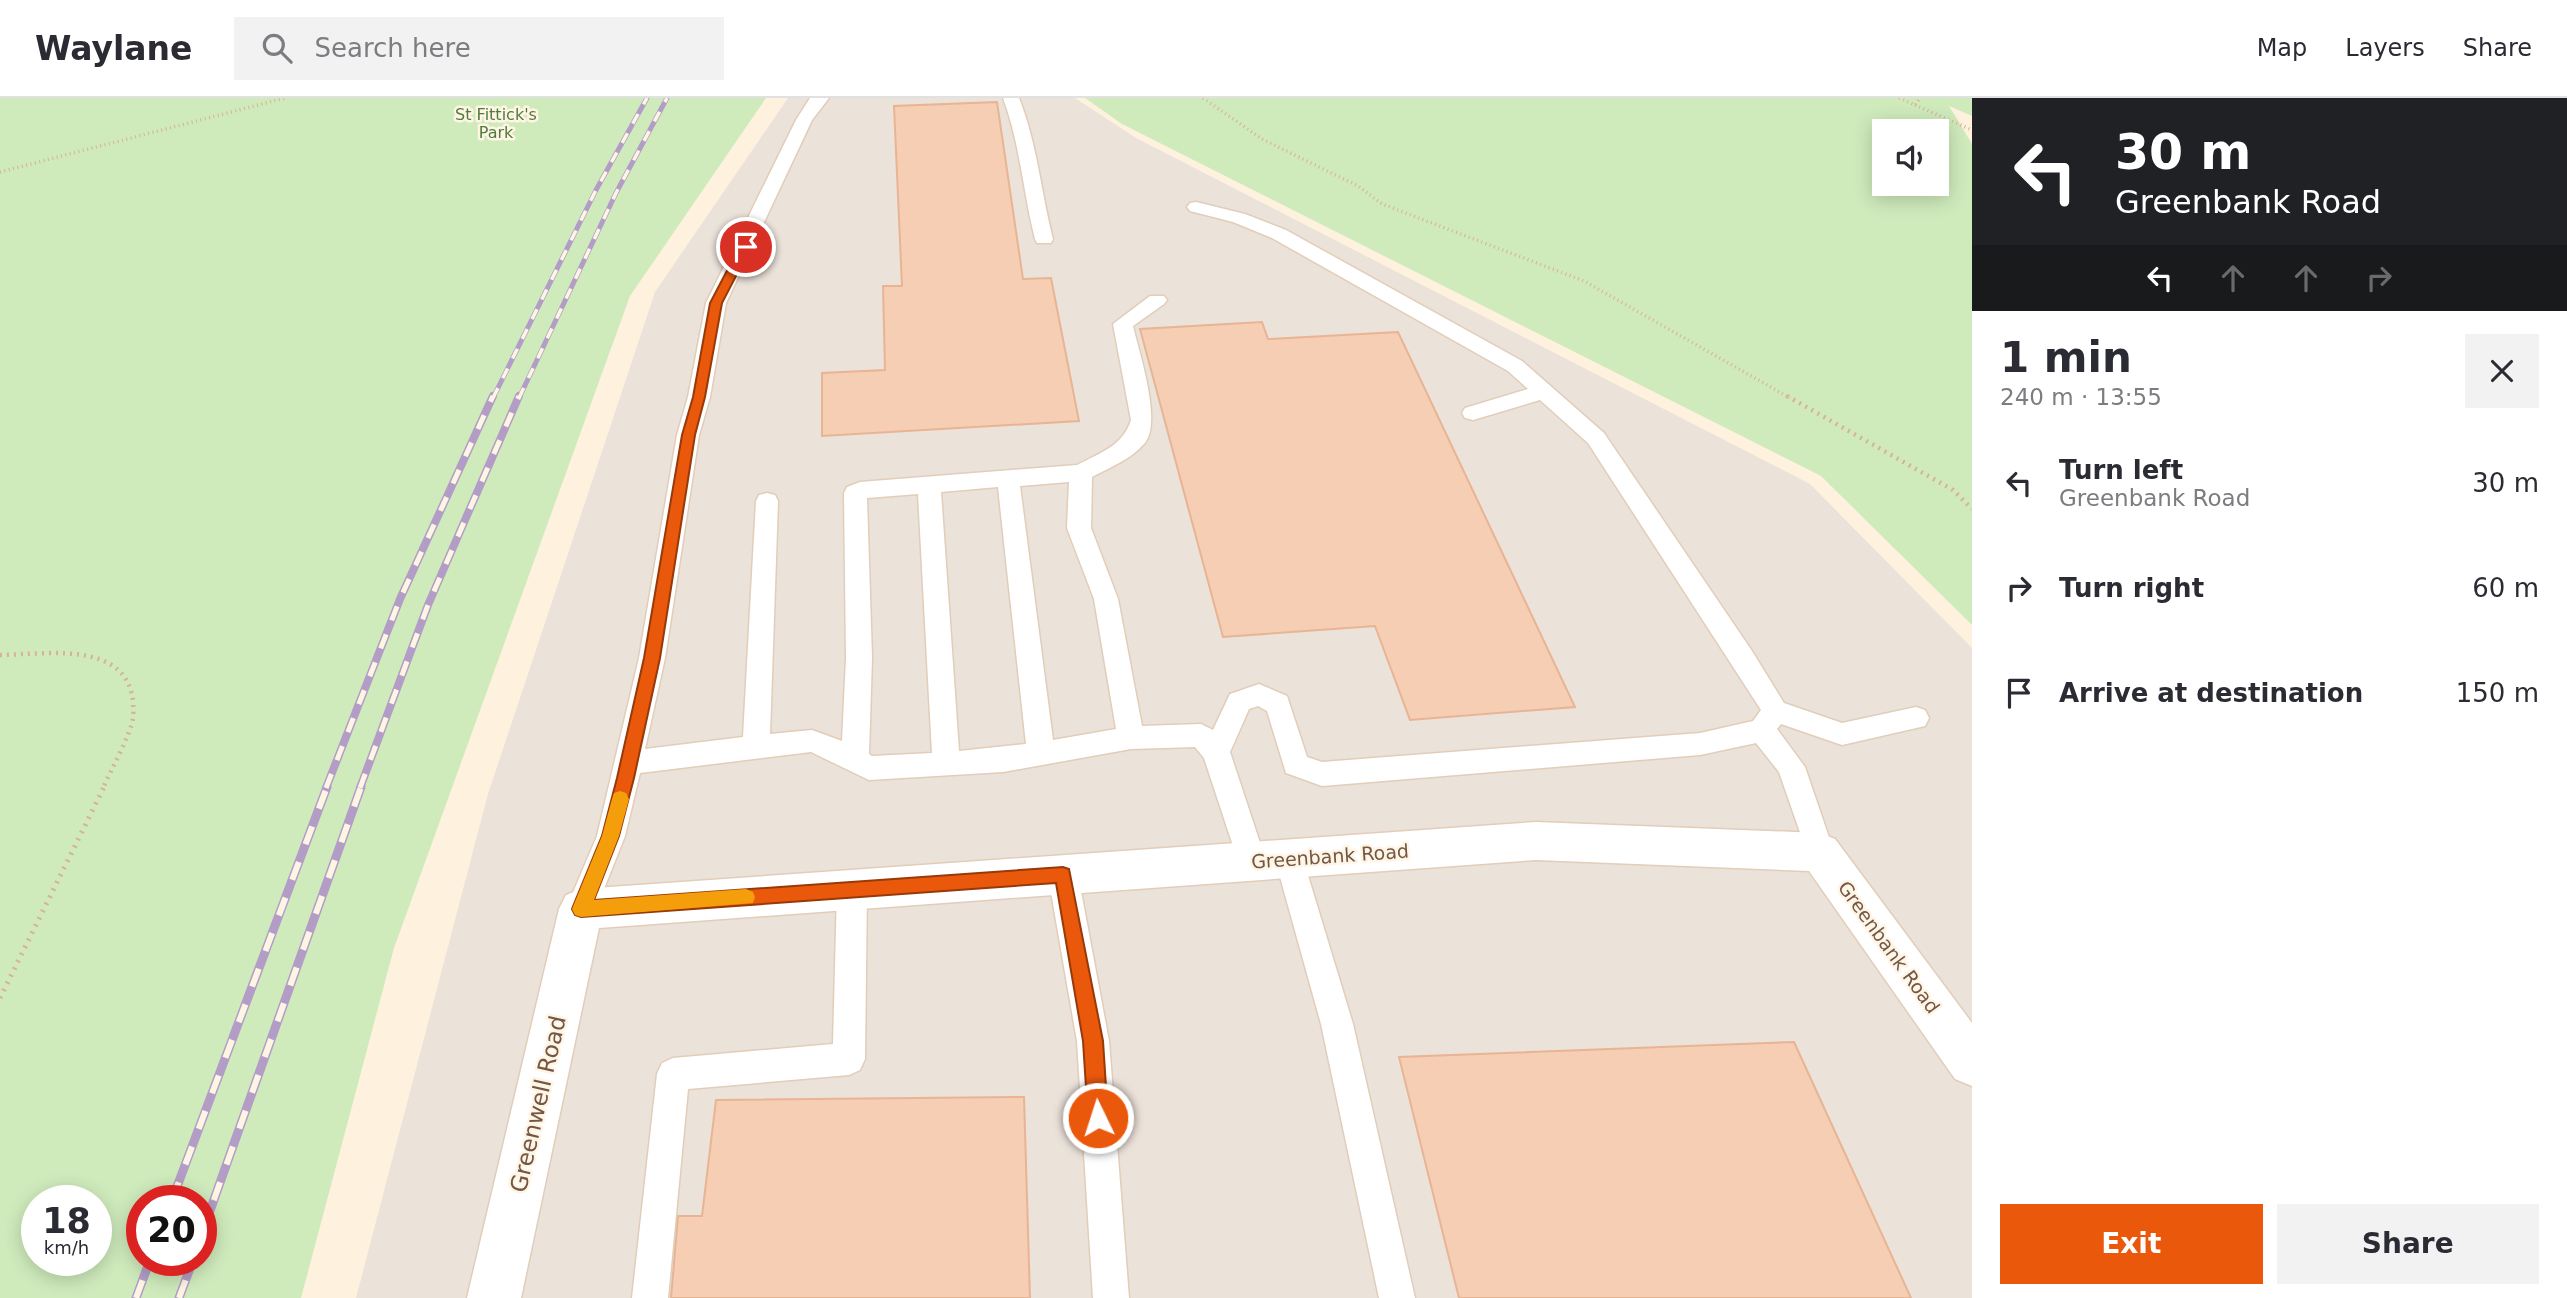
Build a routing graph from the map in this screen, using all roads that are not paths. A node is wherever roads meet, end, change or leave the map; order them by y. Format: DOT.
graph roads {
  1 [pos="821,98"];
  2 [pos="1011,98"];
  3 [pos="1196,207"];
  4 [pos="1044,239"];
  5 [pos="1157,300"];
  6 [pos="1544,391"];
  7 [pos="1473,412"];
  8 [pos="1081,473"];
  9 [pos="1008,480"];
  10 [pos="929,485"];
  11 [pos="767,500"];
  12 [pos="1916,718"];
  13 [pos="1768,721"];
  14 [pos="1131,738"];
  15 [pos="756,747"];
  16 [pos="1216,752"];
  17 [pos="1041,753"];
  18 [pos="855,760"];
  19 [pos="628,763"];
  20 [pos="946,764"];
  21 [pos="1820,852"];
  22 [pos="1270,860"];
  23 [pos="1063,875"];
  24 [pos="852,890"];
  25 [pos="581,909"];
  26 [pos="1972,1062"];
  27 [pos="494,1298"];
  28 [pos="650,1298"];
  29 [pos="1111,1298"];
  30 [pos="1397,1298"];
  1 -- 19 [label="lane"];
  2 -- 4 [label="lane"];
  3 -- 6 [label="lane"];
  5 -- 8 [label="lane"];
  6 -- 7 [label="lane"];
  6 -- 13 [label="lane"];
  8 -- 9 [label="lane"];
  8 -- 14 [label="lane"];
  9 -- 10 [label="lane"];
  9 -- 17 [label="lane"];
  10 -- 18 [label="lane"];
  10 -- 20 [label="lane"];
  11 -- 15 [label="lane"];
  12 -- 13 [label="lane"];
  13 -- 16 [label="lane"];
  13 -- 21 [label="lane"];
  14 -- 16 [label="lane"];
  14 -- 17 [label="lane"];
  15 -- 18 [label="lane"];
  15 -- 19 [label="lane"];
  16 -- 22 [label="lane"];
  17 -- 20 [label="lane"];
  18 -- 20 [label="lane"];
  19 -- 25 [label="lane"];
  21 -- 22 [label="street, Greenbank Road"];
  21 -- 26 [label="street, Greenbank Road"];
  22 -- 23 [label="street, Greenbank Road"];
  22 -- 30 [label="lane"];
  23 -- 24 [label="street, Greenbank Road"];
  23 -- 29 [label="lane"];
  24 -- 25 [label="street, Greenbank Road"];
  24 -- 28 [label="lane"];
  25 -- 27 [label="street, Greenwell Road"];
}
